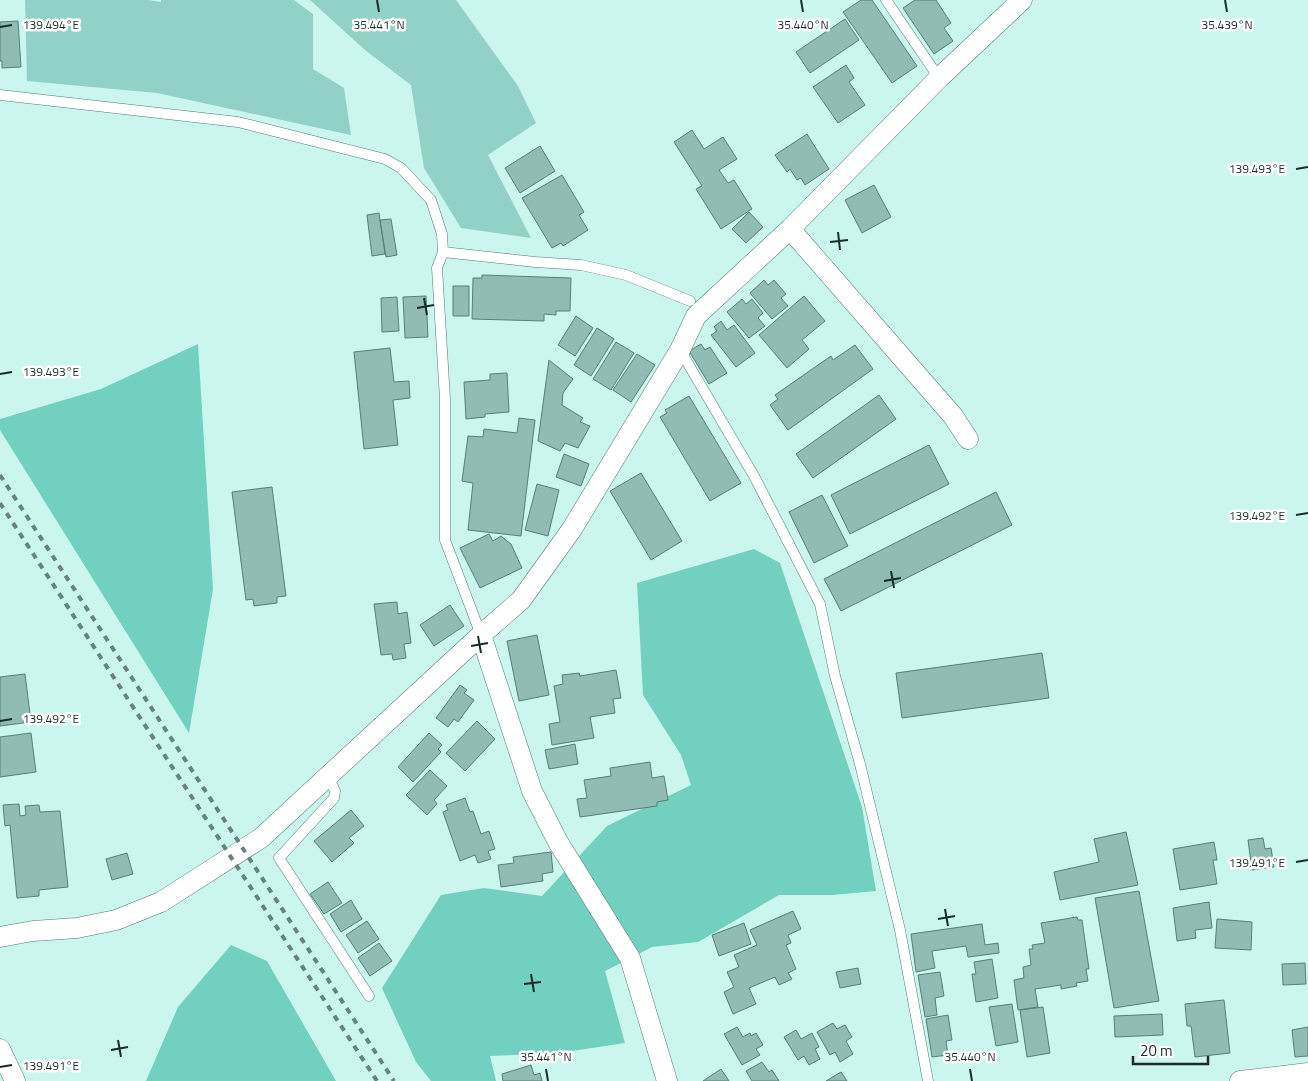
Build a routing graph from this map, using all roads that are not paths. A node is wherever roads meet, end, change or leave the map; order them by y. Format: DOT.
graph roads {
  1 [pos="886,0"];
  2 [pos="1022,0"];
  3 [pos="939,78"];
  4 [pos="0,95"];
  5 [pos="790,229"];
  6 [pos="443,252"];
  7 [pos="690,301"];
  8 [pos="680,350"];
  9 [pos="968,439"];
  10 [pos="481,635"];
  11 [pos="328,776"];
  12 [pos="0,937"];
  13 [pos="369,996"];
  14 [pos="0,1049"];
  15 [pos="1308,1073"];
  16 [pos="15,1081"];
  17 [pos="667,1081"];
  18 [pos="928,1081"];
  19 [pos="1240,1081"];
  1 -- 3 [label="lane"];
  2 -- 3 [label="street"];
  3 -- 5 [label="street"];
  4 -- 6 [label="lane"];
  5 -- 8 [label="street"];
  5 -- 9 [label="street"];
  6 -- 7 [label="lane"];
  6 -- 10 [label="lane"];
  8 -- 10 [label="street"];
  8 -- 18 [label="lane"];
  10 -- 11 [label="street"];
  10 -- 17 [label="street"];
  11 -- 12 [label="street"];
  11 -- 13 [label="lane"];
  14 -- 16 [label="street"];
  15 -- 19 [label="street"];
}
